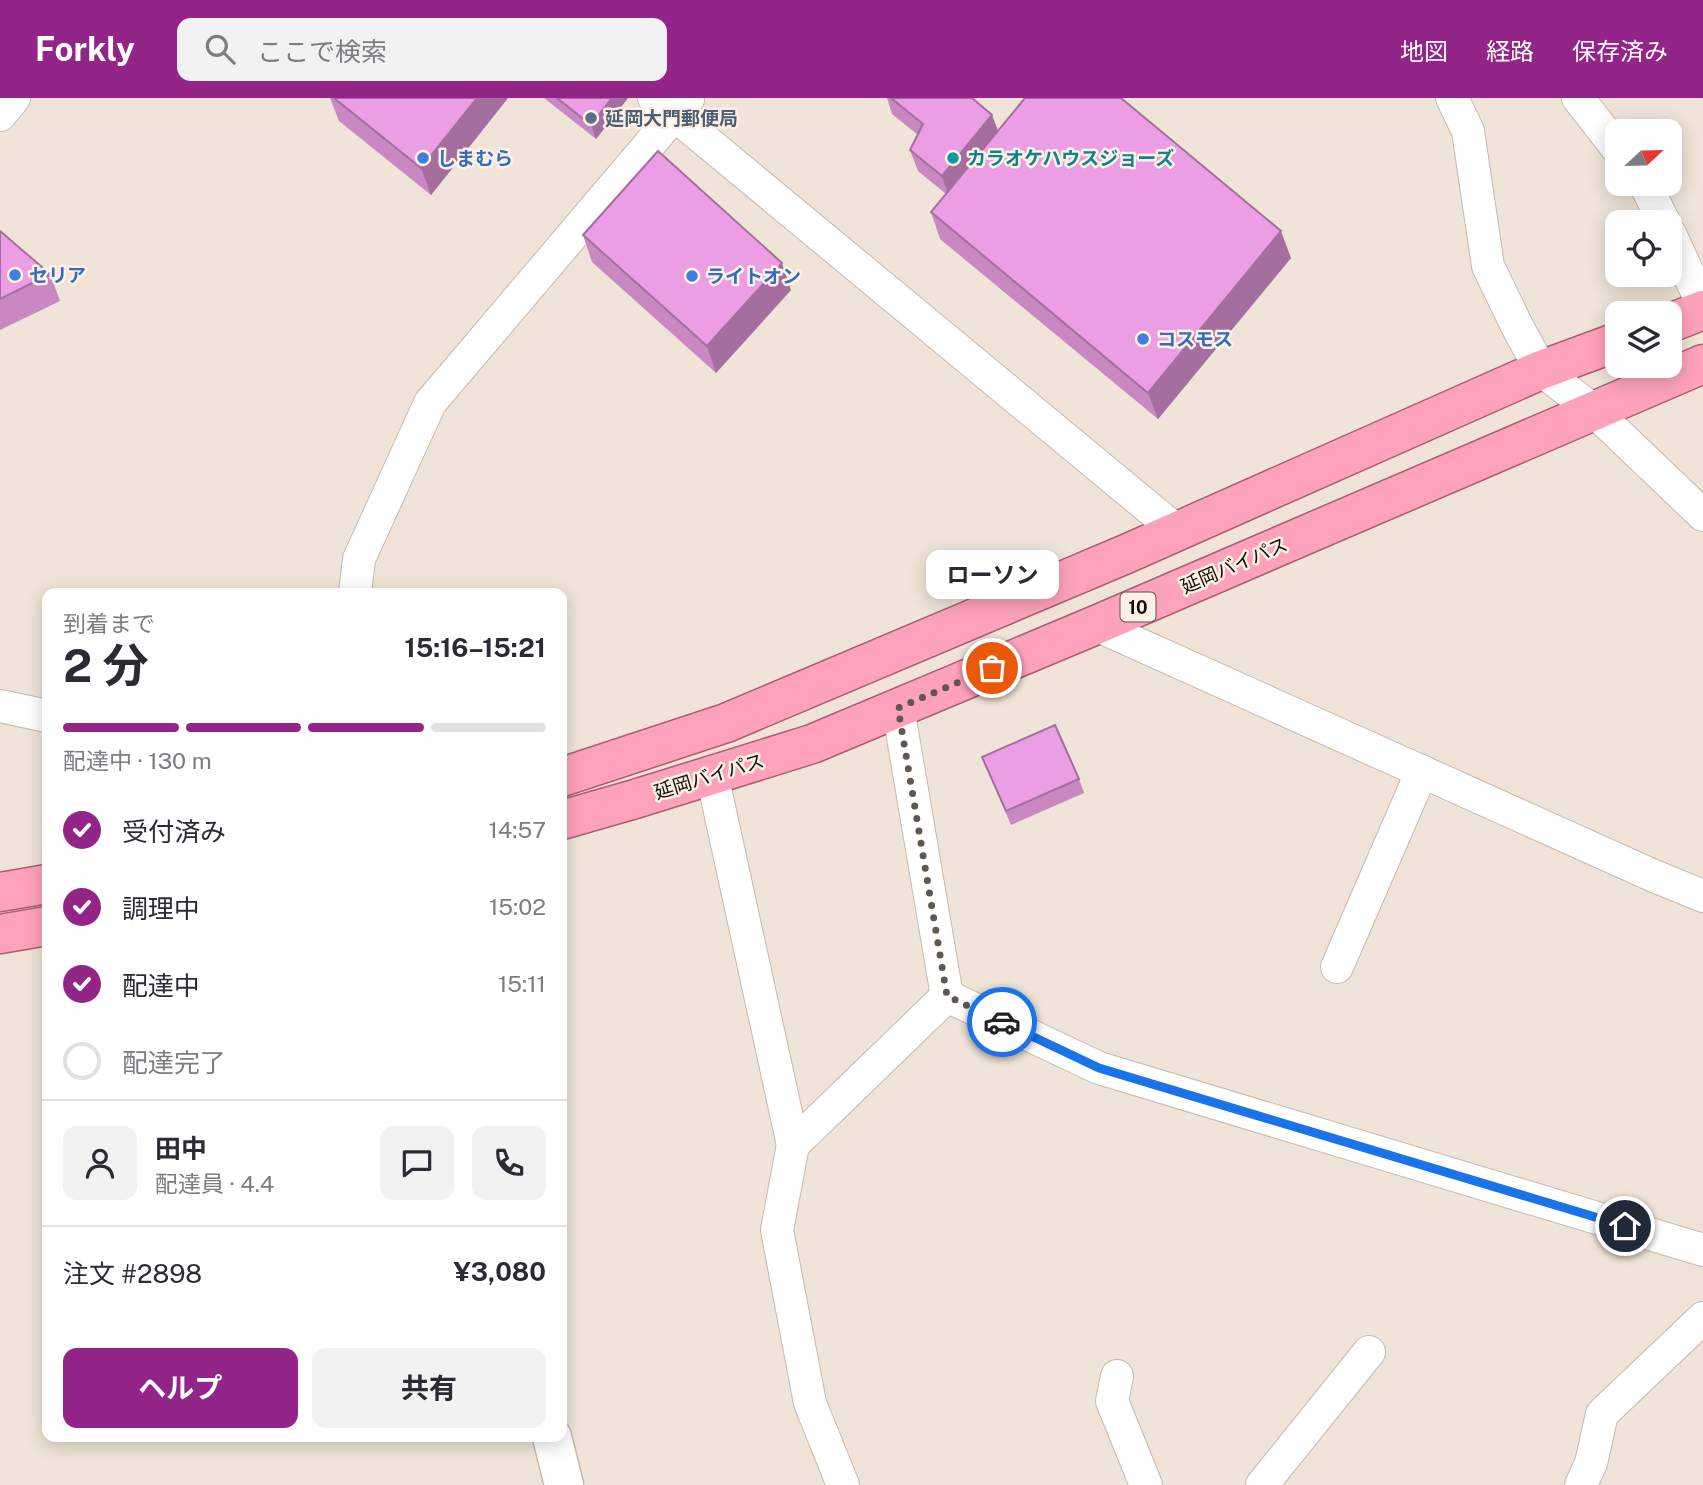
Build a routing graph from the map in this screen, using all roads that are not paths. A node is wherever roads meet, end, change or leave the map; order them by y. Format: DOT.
graph roads {
  1 [pos="14,98"];
  2 [pos="1452,98"];
  3 [pos="1578,98"];
  4 [pos="673,104"];
  5 [pos="0,115"];
  6 [pos="1605,133"];
  7 [pos="1682,261"];
  8 [pos="1703,308"];
  9 [pos="1682,318"];
  10 [pos="1605,346"];
  11 [pos="1703,364"];
  12 [pos="1541,370"];
  13 [pos="1592,410"];
  14 [pos="1703,515"];
  15 [pos="1177,531"];
  16 [pos="356,588"];
  17 [pos="1096,625"];
  18 [pos="0,706"];
  19 [pos="898,708"];
  20 [pos="42,715"];
  21 [pos="1422,771"];
  22 [pos="567,775"];
  23 [pos="712,775"];
  24 [pos="567,818"];
  25 [pos="42,885"];
  26 [pos="0,892"];
  27 [pos="1703,896"];
  28 [pos="42,927"];
  29 [pos="0,934"];
  30 [pos="1337,967"];
  31 [pos="947,996"];
  32 [pos="793,1144"];
  33 [pos="1703,1250"];
  34 [pos="1703,1318"];
  35 [pos="1369,1352"];
  36 [pos="1117,1376"];
  37 [pos="553,1442"];
  38 [pos="564,1485"];
  39 [pos="843,1485"];
  40 [pos="1146,1485"];
  41 [pos="1262,1485"];
  42 [pos="1581,1485"];
  1 -- 5 [label="street"];
  2 -- 12 [label="street"];
  3 -- 6 [label="street"];
  4 -- 15 [label="street"];
  4 -- 16 [label="street"];
  7 -- 8 [label="street"];
  8 -- 9 [label="highway"];
  10 -- 12 [label="highway"];
  11 -- 13 [label="highway, 延岡バイパス / 10"];
  12 -- 13 [label="street"];
  12 -- 15 [label="highway"];
  13 -- 14 [label="street"];
  13 -- 17 [label="highway, 延岡バイパス / 10"];
  15 -- 22 [label="highway"];
  17 -- 19 [label="highway, 延岡バイパス / 10"];
  17 -- 21 [label="street"];
  18 -- 20 [label="street"];
  19 -- 23 [label="highway, 延岡バイパス / 10"];
  19 -- 31 [label="street"];
  21 -- 27 [label="street"];
  21 -- 30 [label="street"];
  23 -- 24 [label="highway, 延岡バイパス / 10"];
  23 -- 32 [label="street"];
  25 -- 26 [label="highway"];
  28 -- 29 [label="highway"];
  31 -- 32 [label="street"];
  31 -- 33 [label="street"];
  32 -- 39 [label="street"];
  34 -- 42 [label="street"];
  35 -- 41 [label="street"];
  36 -- 40 [label="street"];
  37 -- 38 [label="street"];
}
